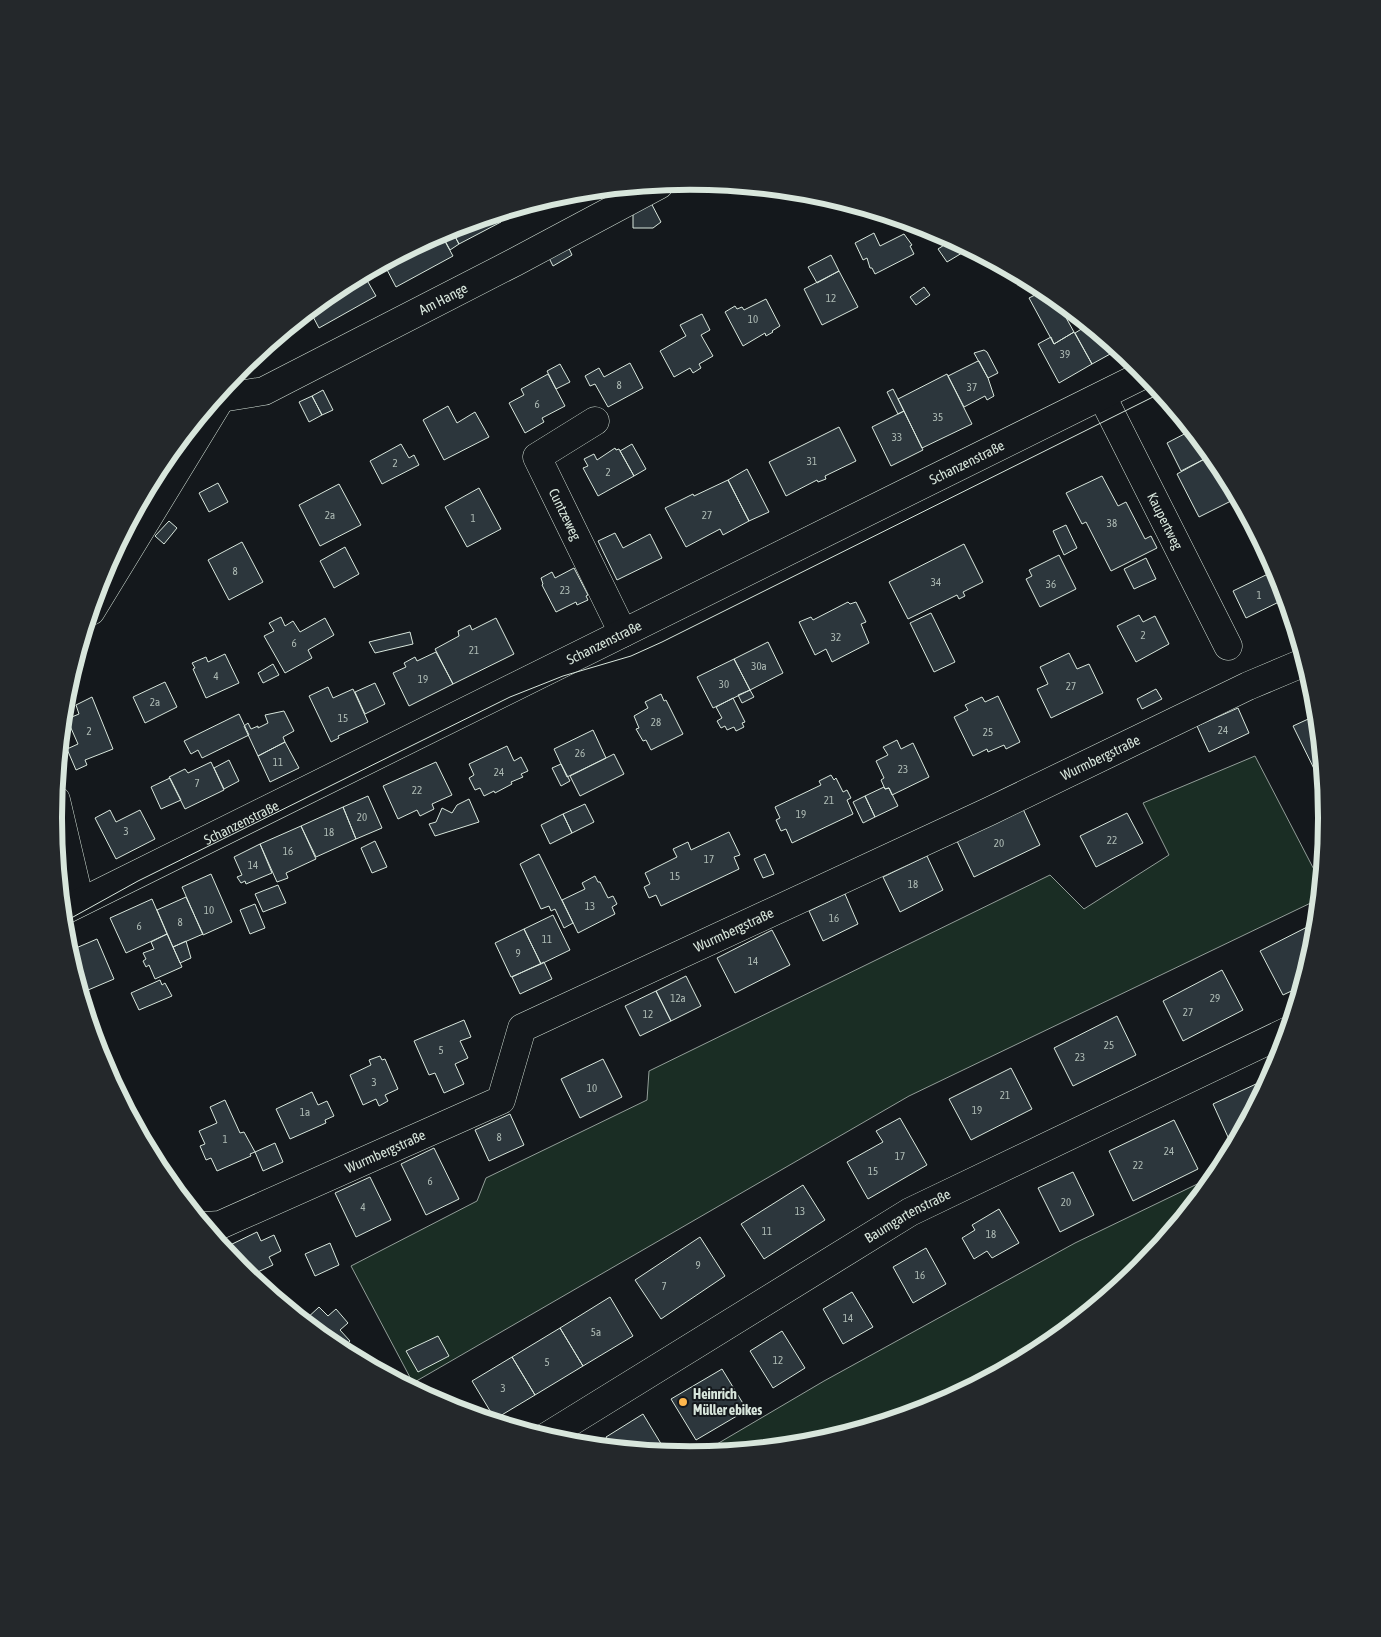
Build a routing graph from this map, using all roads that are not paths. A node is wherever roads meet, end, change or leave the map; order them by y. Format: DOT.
graph roads {
  1 [pos="645,192"];
  2 [pos="1138,377"];
  3 [pos="230,391"];
  4 [pos="1102,396"];
  5 [pos="211,413"];
  6 [pos="594,421"];
  7 [pos="109,582"];
  8 [pos="623,633"];
  9 [pos="1228,646"];
  10 [pos="1299,665"];
  11 [pos="64,856"];
  12 [pos="71,907"];
  13 [pos="1280,1035"];
  14 [pos="212,1226"];
  15 [pos="555,1431"];
  1 -- 3 [label="street, Am Hange"];
  2 -- 4 [label="street, Schanzenstraße"];
  4 -- 8 [label="street, Schanzenstraße"];
  4 -- 9 [label="street, Kaupertweg"];
  5 -- 7 [label="street"];
  6 -- 8 [label="street, Cuntzeweg"];
  8 -- 12 [label="street, Schanzenstraße"];
  10 -- 14 [label="street, Wurmbergstraße"];
  11 -- 12 [label="street"];
  13 -- 15 [label="street, Baumgartenstraße"];
}
